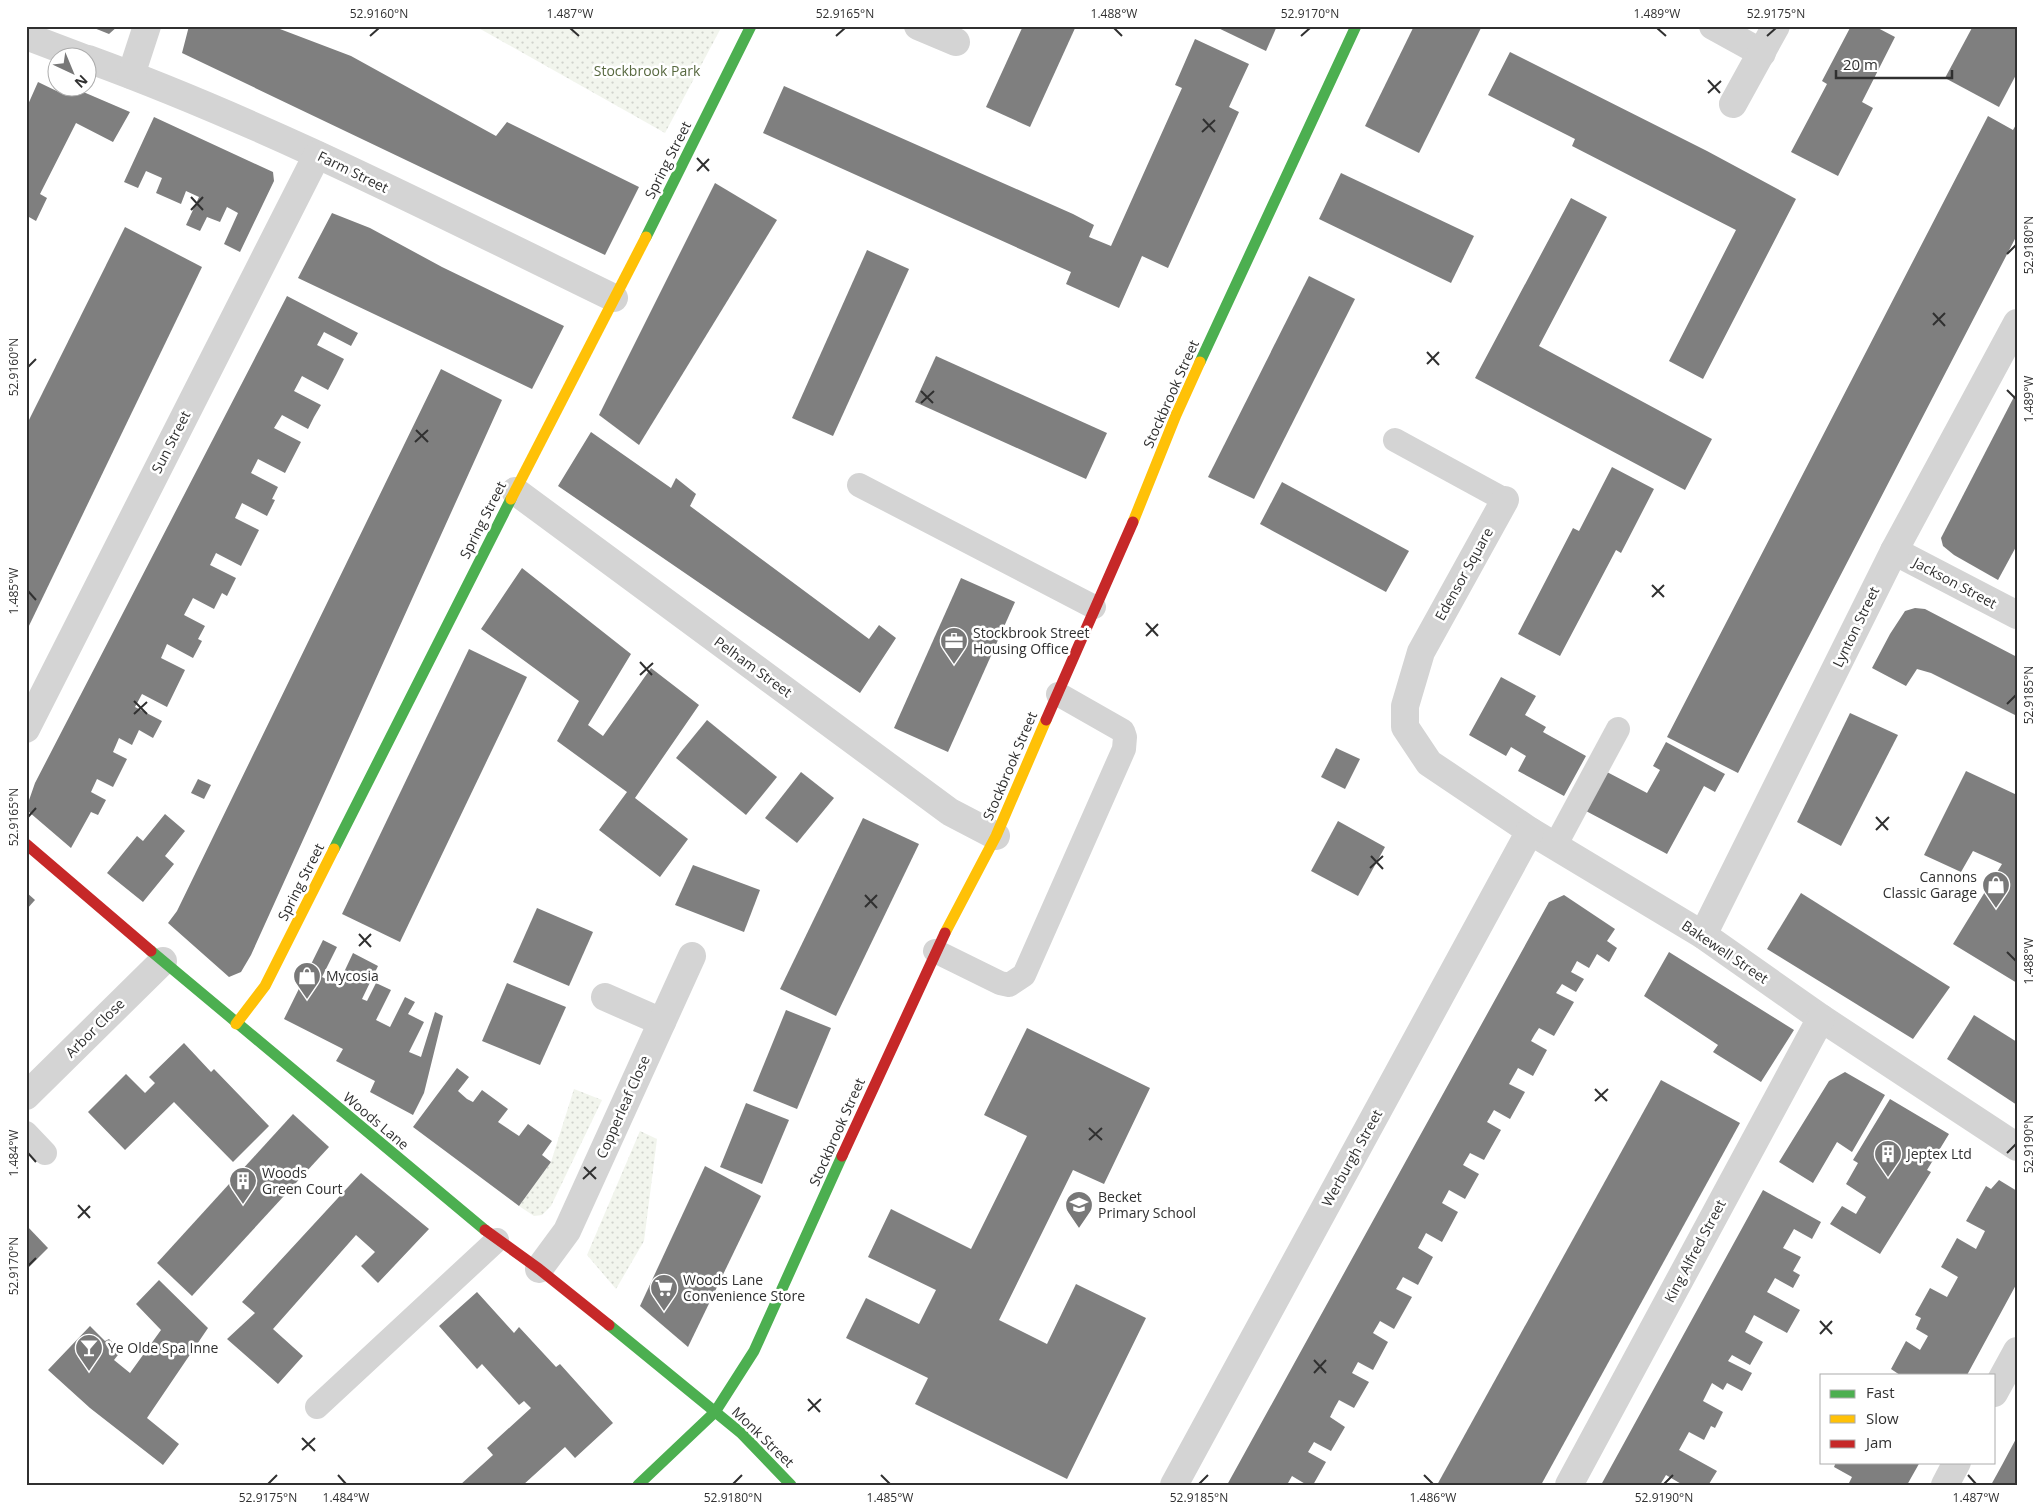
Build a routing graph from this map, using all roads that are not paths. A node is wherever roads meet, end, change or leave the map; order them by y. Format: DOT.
graph roads {
  1 [pos="147,26"];
  2 [pos="751,26"];
  3 [pos="918,26"];
  4 [pos="1356,26"];
  5 [pos="1713,26"];
  6 [pos="1776,26"];
  7 [pos="26,36"];
  8 [pos="956,42"];
  9 [pos="59,48"];
  10 [pos="1762,53"];
  11 [pos="98,63"];
  12 [pos="131,75"];
  13 [pos="1733,104"];
  14 [pos="317,155"];
  15 [pos="614,298"];
  16 [pos="2017,323"];
  17 [pos="1396,440"];
  18 [pos="859,485"];
  19 [pos="515,491"];
  20 [pos="1505,500"];
  21 [pos="1894,551"];
  22 [pos="1094,607"];
  23 [pos="2017,615"];
  24 [pos="1058,694"];
  25 [pos="26,728"];
  26 [pos="1618,729"];
  27 [pos="1429,763"];
  28 [pos="1530,831"];
  29 [pos="996,836"];
  30 [pos="26,844"];
  31 [pos="1555,846"];
  32 [pos="1703,936"];
  33 [pos="935,951"];
  34 [pos="692,956"];
  35 [pos="164,960"];
  36 [pos="605,997"];
  37 [pos="1822,1018"];
  38 [pos="662,1022"];
  39 [pos="236,1024"];
  40 [pos="26,1096"];
  41 [pos="26,1133"];
  42 [pos="2017,1147"];
  43 [pos="45,1153"];
  44 [pos="497,1240"];
  45 [pos="539,1270"];
  46 [pos="2017,1351"];
  47 [pos="1996,1389"];
  48 [pos="317,1407"];
  49 [pos="715,1412"];
  50 [pos="1956,1464"];
  51 [pos="638,1485"];
  52 [pos="791,1485"];
  53 [pos="1174,1485"];
  54 [pos="1569,1485"];
  55 [pos="1945,1485"];
  1 -- 12 [label="street"];
  2 -- 15 [label="street, Spring Street"];
  3 -- 8 [label="street"];
  4 -- 22 [label="street, Stockbrook Street"];
  5 -- 10 [label="street"];
  6 -- 10 [label="street"];
  7 -- 9 [label="street, Farm Street"];
  10 -- 13 [label="street"];
  11 -- 12 [label="street, Farm Street"];
  12 -- 14 [label="street, Farm Street"];
  14 -- 15 [label="street, Farm Street"];
  14 -- 25 [label="street, Sun Street"];
  15 -- 19 [label="street, Spring Street"];
  16 -- 21 [label="street, Lynton Street"];
  17 -- 20 [label="lane, Edensor Square"];
  18 -- 22 [label="lane"];
  19 -- 29 [label="street, Pelham Street"];
  19 -- 39 [label="street, Spring Street"];
  20 -- 27 [label="street, Edensor Square"];
  21 -- 23 [label="street, Jackson Street"];
  21 -- 32 [label="street, Lynton Street"];
  22 -- 24 [label="street, Stockbrook Street"];
  24 -- 29 [label="street, Stockbrook Street"];
  24 -- 33 [label="lane"];
  26 -- 31 [label="lane"];
  27 -- 28 [label="street, Bakewell Street"];
  28 -- 31 [label="street, Bakewell Street"];
  28 -- 53 [label="street, Werburgh Street"];
  29 -- 33 [label="street, Stockbrook Street"];
  30 -- 35 [label="street, Woods Lane"];
  31 -- 32 [label="street, Bakewell Street"];
  32 -- 37 [label="street, Bakewell Street"];
  33 -- 49 [label="street, Stockbrook Street"];
  34 -- 38 [label="street, Copperleaf Close"];
  35 -- 39 [label="street, Woods Lane"];
  35 -- 40 [label="street, Arbor Close"];
  36 -- 38 [label="street"];
  37 -- 42 [label="street, Bakewell Street"];
  37 -- 54 [label="street, King Alfred Street"];
  38 -- 45 [label="street, Copperleaf Close"];
  39 -- 44 [label="street, Woods Lane"];
  41 -- 43 [label="lane"];
  44 -- 45 [label="street, Woods Lane"];
  44 -- 48 [label="lane"];
  45 -- 49 [label="street, Woods Lane"];
  46 -- 47 [label="street"];
  49 -- 51 [label="street, Stockbrook Street"];
  49 -- 52 [label="street, Monk Street"];
  50 -- 55 [label="street"];
}
